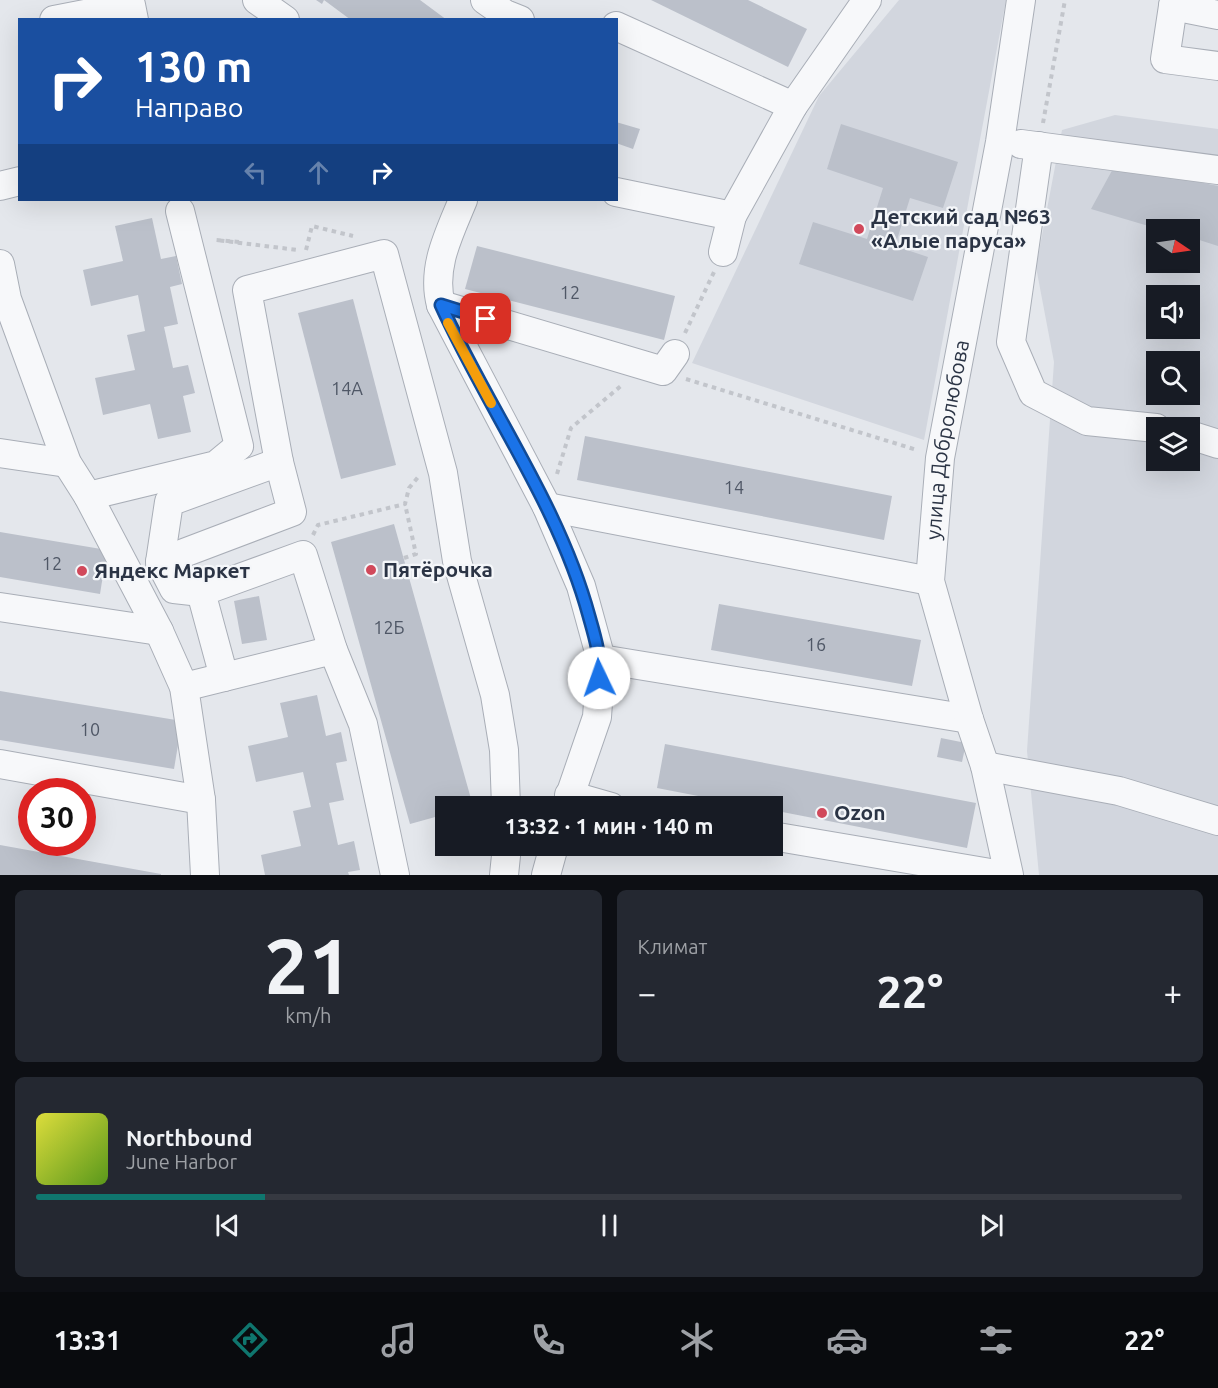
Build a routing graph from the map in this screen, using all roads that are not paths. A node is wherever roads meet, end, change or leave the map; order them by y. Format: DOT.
graph roads {
  1 [pos="257,0"];
  2 [pos="485,0"];
  3 [pos="526,0"];
  4 [pos="867,0"];
  5 [pos="1021,0"];
  6 [pos="1174,3"];
  7 [pos="1218,15"];
  8 [pos="64,18"];
  9 [pos="134,18"];
  10 [pos="282,18"];
  11 [pos="515,18"];
  12 [pos="521,18"];
  13 [pos="618,27"];
  14 [pos="1218,66"];
  15 [pos="793,106"];
  16 [pos="1000,142"];
  17 [pos="1039,146"];
  18 [pos="1218,170"];
  19 [pos="18,182"];
  20 [pos="0,186"];
  21 [pos="618,192"];
  22 [pos="463,201"];
  23 [pos="180,211"];
  24 [pos="732,216"];
  25 [pos="723,252"];
  26 [pos="0,264"];
  27 [pos="3,299"];
  28 [pos="441,305"];
  29 [pos="660,364"];
  30 [pos="1146,427"];
  31 [pos="1200,438"];
  32 [pos="1218,444"];
  33 [pos="0,453"];
  34 [pos="279,462"];
  35 [pos="67,463"];
  36 [pos="87,496"];
  37 [pos="547,507"];
  38 [pos="159,562"];
  39 [pos="930,581"];
  40 [pos="201,592"];
  41 [pos="0,607"];
  42 [pos="159,631"];
  43 [pos="333,650"];
  44 [pos="601,659"];
  45 [pos="224,677"];
  46 [pos="184,687"];
  47 [pos="969,720"];
  48 [pos="0,764"];
  49 [pos="985,766"];
  50 [pos="506,796"];
  51 [pos="569,796"];
  52 [pos="201,800"];
  53 [pos="1218,821"];
  54 [pos="783,838"];
  55 [pos="506,856"];
  56 [pos="551,856"];
  57 [pos="205,875"];
  58 [pos="395,875"];
  59 [pos="504,875"];
  60 [pos="546,875"];
  61 [pos="1002,875"];
  62 [pos="1009,875"];
  1 -- 10 [label="street"];
  2 -- 11 [label="street"];
  3 -- 12 [label="street"];
  4 -- 15 [label="street"];
  5 -- 16 [label="street, улица Добролюбова"];
  6 -- 7 [label="street"];
  6 -- 14 [label="street"];
  8 -- 9 [label="street"];
  13 -- 15 [label="street"];
  15 -- 24 [label="street"];
  16 -- 17 [label="street"];
  16 -- 39 [label="street, улица Добролюбова"];
  17 -- 18 [label="street"];
  17 -- 30 [label="street"];
  19 -- 20 [label="street"];
  21 -- 24 [label="street"];
  22 -- 28 [label="street"];
  23 -- 36 [label="street"];
  24 -- 25 [label="street"];
  26 -- 27 [label="street"];
  27 -- 35 [label="street"];
  28 -- 29 [label="street"];
  28 -- 37 [label="street"];
  31 -- 32 [label="street"];
  33 -- 35 [label="street"];
  34 -- 38 [label="street"];
  34 -- 38 [label="street"];
  34 -- 50 [label="street"];
  35 -- 36 [label="street"];
  36 -- 42 [label="street"];
  37 -- 39 [label="street"];
  37 -- 44 [label="street"];
  38 -- 40 [label="street"];
  39 -- 47 [label="street, улица Добролюбова"];
  40 -- 43 [label="street"];
  40 -- 45 [label="street"];
  41 -- 42 [label="street"];
  42 -- 46 [label="street"];
  43 -- 45 [label="street"];
  43 -- 58 [label="street"];
  44 -- 47 [label="street"];
  44 -- 51 [label="street"];
  45 -- 46 [label="street"];
  46 -- 52 [label="street"];
  47 -- 49 [label="street, улица Добролюбова"];
  48 -- 52 [label="street"];
  49 -- 53 [label="street"];
  49 -- 62 [label="street, улица Добролюбова"];
  52 -- 57 [label="street"];
  54 -- 61 [label="street"];
  55 -- 59 [label="street"];
  56 -- 60 [label="street"];
}
